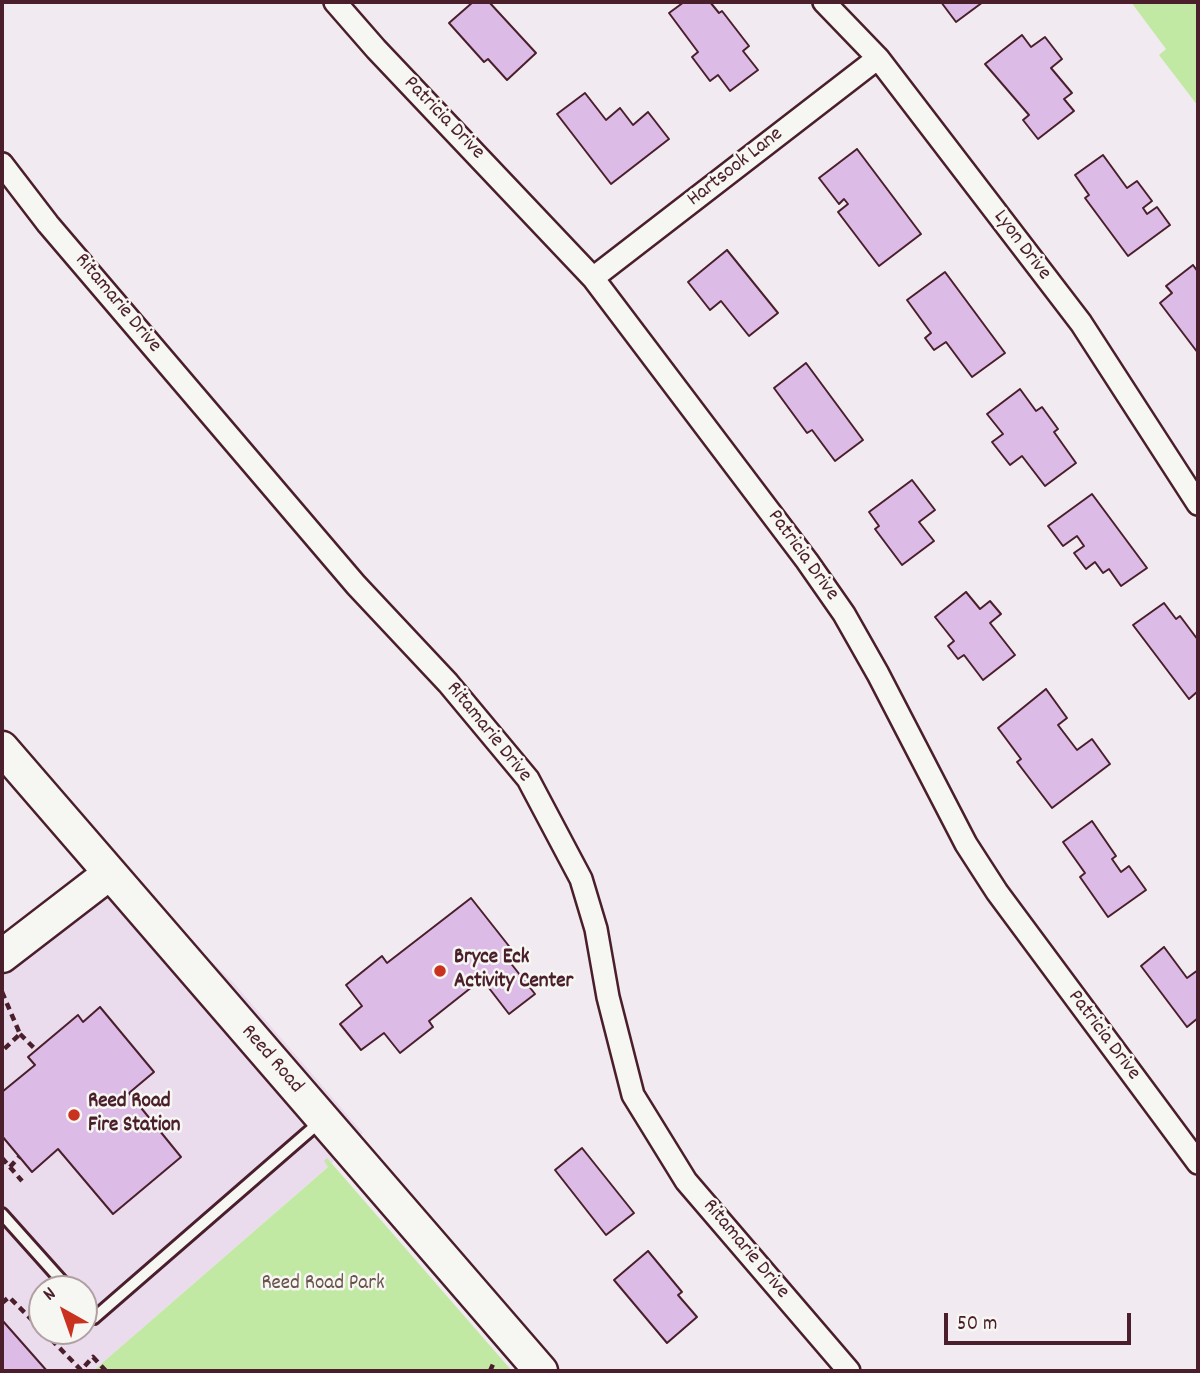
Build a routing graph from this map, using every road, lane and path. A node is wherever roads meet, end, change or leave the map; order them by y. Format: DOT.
graph roads {
  1 [pos="335,2"];
  2 [pos="824,2"];
  3 [pos="878,58"];
  4 [pos="2,164"];
  5 [pos="593,278"];
  6 [pos="1198,505"];
  7 [pos="2,748"];
  8 [pos="110,873"];
  9 [pos="2,956"];
  10 [pos="2,992"];
  11 [pos="20,1034"];
  12 [pos="36,1050"];
  13 [pos="2,1051"];
  14 [pos="323,1120"];
  15 [pos="19,1157"];
  16 [pos="2,1158"];
  17 [pos="1198,1163"];
  18 [pos="10,1167"];
  19 [pos="22,1181"];
  20 [pos="2,1214"];
  21 [pos="56,1275"];
  22 [pos="2,1303"];
  23 [pos="98,1315"];
  24 [pos="28,1317"];
  25 [pos="56,1345"];
  26 [pos="494,1362"];
  27 [pos="106,1371"];
  28 [pos="490,1371"];
  29 [pos="541,1371"];
  30 [pos="849,1371"];
  1 -- 5 [label="street, Patricia Drive"];
  2 -- 3 [label="street, Lyon Drive"];
  3 -- 5 [label="street, Hartsook Lane"];
  3 -- 6 [label="street, Lyon Drive"];
  4 -- 30 [label="street, Ritamarie Drive"];
  5 -- 17 [label="street, Patricia Drive"];
  7 -- 8 [label="main road, Reed Road"];
  8 -- 9 [label="main road"];
  8 -- 14 [label="main road, Reed Road"];
  10 -- 11 [label="path"];
  11 -- 12 [label="path"];
  11 -- 13 [label="path"];
  14 -- 23 [label="lane"];
  14 -- 29 [label="main road, Reed Road"];
  15 -- 18 [label="path"];
  16 -- 18 [label="path"];
  18 -- 19 [label="path"];
  20 -- 21 [label="lane"];
  22 -- 24 [label="path"];
  25 -- 27 [label="path"];
  26 -- 28 [label="path"];
}
